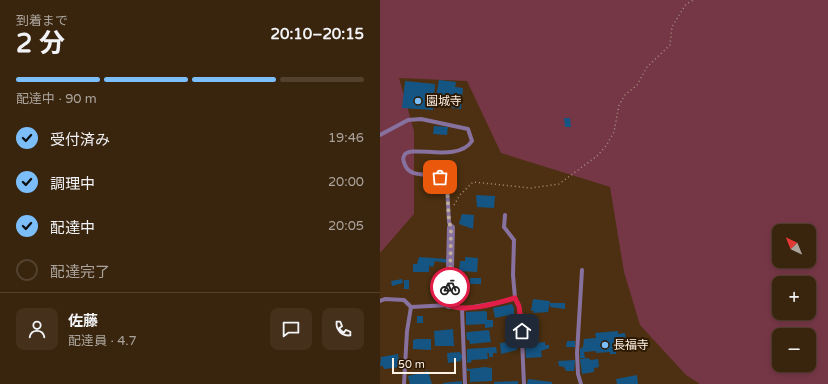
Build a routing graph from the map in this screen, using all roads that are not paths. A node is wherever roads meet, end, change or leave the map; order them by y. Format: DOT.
graph roads {
  1 [pos="380,135"];
  2 [pos="505,215"];
  3 [pos="451,228"];
  4 [pos="582,270"];
  5 [pos="515,298"];
  6 [pos="380,301"];
  7 [pos="449,305"];
  8 [pos="411,307"];
  9 [pos="462,309"];
  10 [pos="404,384"];
  11 [pos="466,384"];
  12 [pos="524,384"];
  13 [pos="581,384"];
  1 -- 3 [label="lane"];
  2 -- 5 [label="lane"];
  3 -- 7 [label="street"];
  4 -- 13 [label="lane"];
  5 -- 9 [label="lane"];
  5 -- 12 [label="lane"];
  6 -- 8 [label="lane"];
  7 -- 8 [label="lane"];
  7 -- 9 [label="lane"];
  8 -- 10 [label="lane"];
  9 -- 11 [label="lane"];
}
